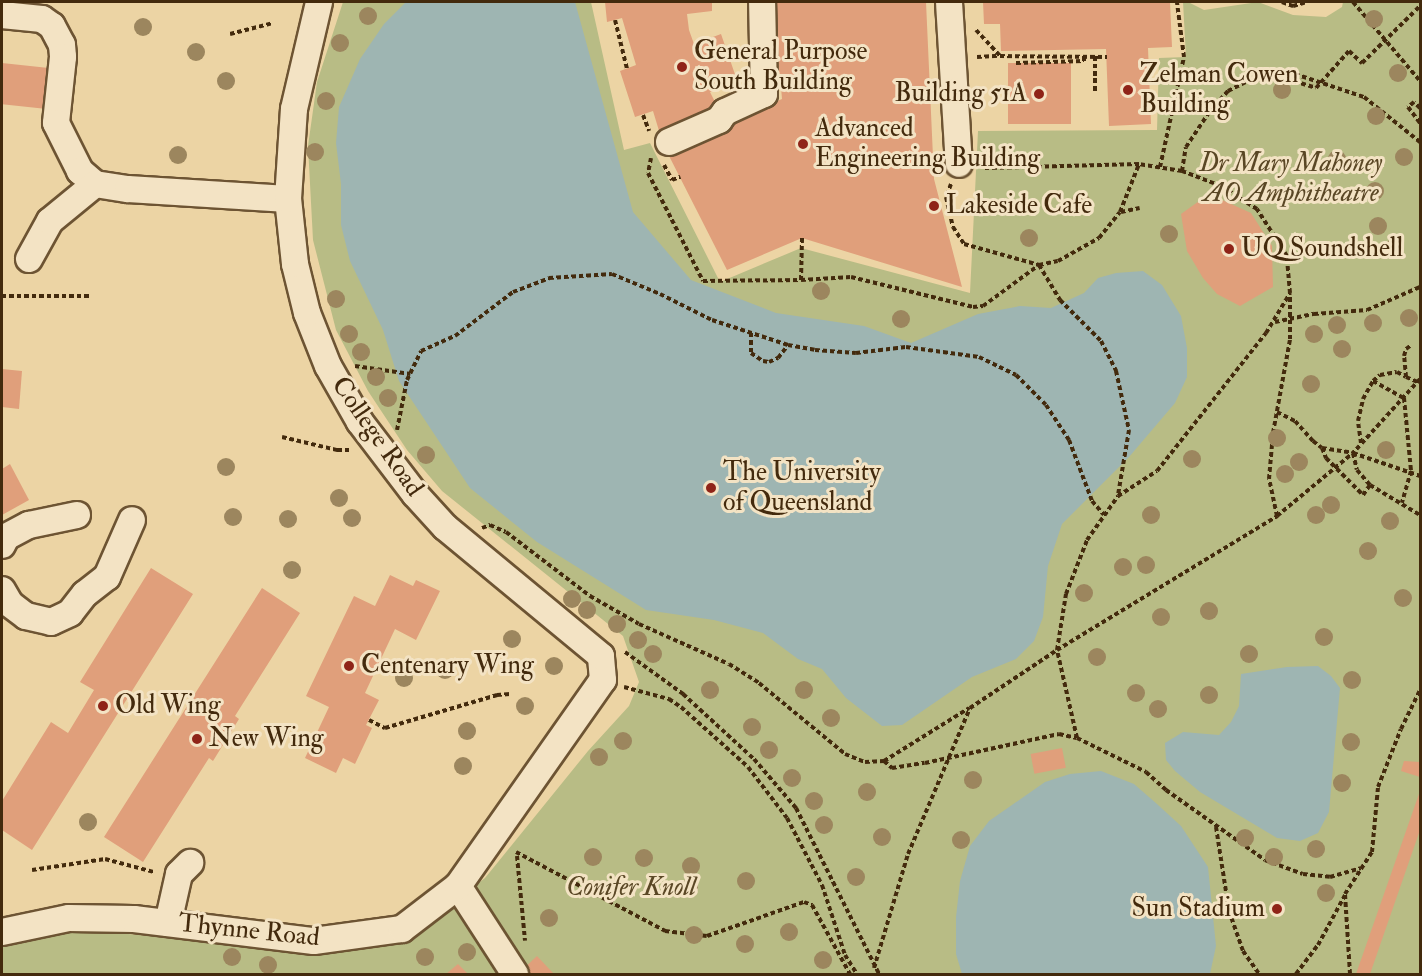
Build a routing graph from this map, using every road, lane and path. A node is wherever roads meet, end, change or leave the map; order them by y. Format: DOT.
graph roads {
  1 [pos="319,2"];
  2 [pos="762,2"];
  3 [pos="949,2"];
  4 [pos="1177,2"];
  5 [pos="1282,2"];
  6 [pos="1307,2"];
  7 [pos="1353,2"];
  8 [pos="1420,6"];
  9 [pos="2,15"];
  10 [pos="615,20"];
  11 [pos="273,23"];
  12 [pos="971,25"];
  13 [pos="230,34"];
  14 [pos="1386,40"];
  15 [pos="1084,56"];
  16 [pos="1095,57"];
  17 [pos="1107,57"];
  18 [pos="1016,63"];
  19 [pos="627,69"];
  20 [pos="1295,74"];
  21 [pos="1420,81"];
  22 [pos="1321,82"];
  23 [pos="1095,93"];
  24 [pos="1420,108"];
  25 [pos="1420,123"];
  26 [pos="1420,142"];
  27 [pos="660,148"];
  28 [pos="959,164"];
  29 [pos="1139,164"];
  30 [pos="1160,167"];
  31 [pos="1182,171"];
  32 [pos="95,184"];
  33 [pos="288,199"];
  34 [pos="1140,208"];
  35 [pos="1120,212"];
  36 [pos="801,238"];
  37 [pos="29,259"];
  38 [pos="1039,265"];
  39 [pos="801,280"];
  40 [pos="1420,287"];
  41 [pos="1290,293"];
  42 [pos="2,296"];
  43 [pos="90,296"];
  44 [pos="1290,317"];
  45 [pos="1272,323"];
  46 [pos="751,333"];
  47 [pos="788,345"];
  48 [pos="1410,346"];
  49 [pos="349,364"];
  50 [pos="410,374"];
  51 [pos="1406,377"];
  52 [pos="1419,380"];
  53 [pos="1373,381"];
  54 [pos="1404,398"];
  55 [pos="1277,412"];
  56 [pos="397,435"];
  57 [pos="282,437"];
  58 [pos="1361,444"];
  59 [pos="1322,448"];
  60 [pos="337,450"];
  61 [pos="1353,453"];
  62 [pos="1335,468"];
  63 [pos="1411,471"];
  64 [pos="1420,476"];
  65 [pos="1371,485"];
  66 [pos="1118,496"];
  67 [pos="1402,503"];
  68 [pos="77,515"];
  69 [pos="1104,515"];
  70 [pos="1420,515"];
  71 [pos="1277,516"];
  72 [pos="132,520"];
  73 [pos="476,530"];
  74 [pos="2,545"];
  75 [pos="2,590"];
  76 [pos="1057,650"];
  77 [pos="607,661"];
  78 [pos="1420,690"];
  79 [pos="511,694"];
  80 [pos="970,708"];
  81 [pos="369,720"];
  82 [pos="1077,738"];
  83 [pos="950,758"];
  84 [pos="884,761"];
  85 [pos="1216,826"];
  86 [pos="1361,868"];
  87 [pos="32,870"];
  88 [pos="184,871"];
  89 [pos="458,886"];
  90 [pos="1345,894"];
  91 [pos="168,923"];
  92 [pos="2,932"];
  93 [pos="525,944"];
  94 [pos="874,968"];
  95 [pos="515,975"];
  96 [pos="850,975"];
  97 [pos="857,975"];
  98 [pos="879,975"];
  99 [pos="1259,975"];
  100 [pos="1296,975"];
  101 [pos="1350,975"];
  1 -- 33 [label="street, College Road"];
  2 -- 27 [label="street"];
  3 -- 28 [label="street"];
  4 -- 30 [label="path"];
  5 -- 6 [label="path"];
  7 -- 14 [label="path"];
  8 -- 14 [label="path"];
  9 -- 32 [label="street"];
  10 -- 19 [label="path"];
  11 -- 13 [label="path"];
  12 -- 15 [label="path"];
  14 -- 21 [label="path"];
  14 -- 22 [label="path"];
  15 -- 16 [label="path"];
  15 -- 18 [label="path"];
  16 -- 17 [label="path"];
  16 -- 23 [label="path"];
  20 -- 22 [label="path"];
  22 -- 26 [label="path"];
  22 -- 31 [label="path"];
  24 -- 25 [label="path"];
  27 -- 39 [label="path"];
  28 -- 29 [label="path"];
  28 -- 38 [label="path"];
  29 -- 30 [label="path"];
  29 -- 35 [label="path"];
  30 -- 31 [label="path"];
  31 -- 41 [label="path"];
  32 -- 33 [label="street"];
  32 -- 37 [label="street"];
  33 -- 77 [label="street, College Road"];
  34 -- 35 [label="path"];
  35 -- 38 [label="path"];
  36 -- 39 [label="path"];
  38 -- 39 [label="path"];
  38 -- 66 [label="path"];
  40 -- 44 [label="path"];
  41 -- 44 [label="path"];
  41 -- 45 [label="path"];
  42 -- 43 [label="path"];
  44 -- 45 [label="path"];
  44 -- 55 [label="path"];
  45 -- 66 [label="path"];
  46 -- 47 [label="path"];
  46 -- 47 [label="path"];
  46 -- 50 [label="path"];
  47 -- 69 [label="path"];
  48 -- 51 [label="path"];
  49 -- 50 [label="path"];
  50 -- 56 [label="path"];
  51 -- 52 [label="path"];
  51 -- 53 [label="path"];
  52 -- 54 [label="path"];
  53 -- 54 [label="path"];
  53 -- 58 [label="path"];
  54 -- 58 [label="path"];
  54 -- 63 [label="path"];
  55 -- 59 [label="path"];
  55 -- 71 [label="path"];
  57 -- 60 [label="path"];
  58 -- 61 [label="path"];
  59 -- 61 [label="path"];
  59 -- 62 [label="path"];
  61 -- 62 [label="path"];
  61 -- 63 [label="path"];
  61 -- 65 [label="path"];
  62 -- 65 [label="path"];
  62 -- 71 [label="path"];
  63 -- 64 [label="path"];
  63 -- 67 [label="path"];
  65 -- 67 [label="path"];
  66 -- 69 [label="path"];
  67 -- 70 [label="path"];
  68 -- 74 [label="street"];
  69 -- 76 [label="path"];
  71 -- 76 [label="path"];
  72 -- 75 [label="street"];
  73 -- 84 [label="path"];
  76 -- 80 [label="path"];
  76 -- 82 [label="path"];
  77 -- 89 [label="street, Thynne Road"];
  77 -- 94 [label="path"];
  77 -- 97 [label="path"];
  78 -- 86 [label="path"];
  79 -- 81 [label="path"];
  80 -- 83 [label="path"];
  80 -- 84 [label="path"];
  82 -- 83 [label="path"];
  82 -- 85 [label="path"];
  83 -- 84 [label="path"];
  83 -- 94 [label="path"];
  85 -- 86 [label="path"];
  85 -- 99 [label="path"];
  86 -- 90 [label="path"];
  87 -- 88 [label="path"];
  88 -- 91 [label="street"];
  89 -- 91 [label="street, Thynne Road"];
  89 -- 95 [label="street"];
  90 -- 100 [label="path"];
  90 -- 101 [label="path"];
  91 -- 92 [label="street, Thynne Road"];
  93 -- 96 [label="path"];
  94 -- 98 [label="path"];
}
